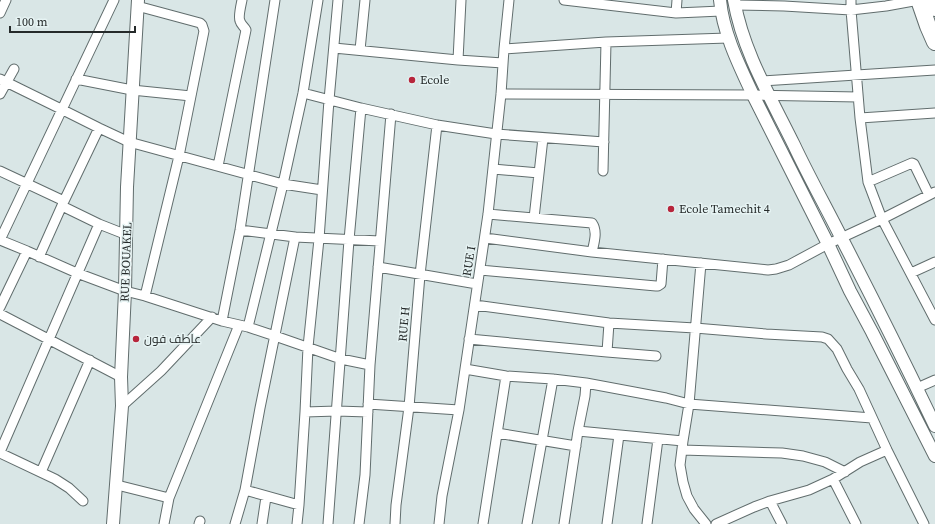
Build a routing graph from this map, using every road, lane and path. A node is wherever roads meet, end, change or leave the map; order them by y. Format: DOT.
graph roads {
  1 [pos="6,0"];
  2 [pos="242,0"];
  3 [pos="275,0"];
  4 [pos="318,0"];
  5 [pos="338,0"];
  6 [pos="364,0"];
  7 [pos="461,0"];
  8 [pos="509,0"];
  9 [pos="564,0"];
  10 [pos="677,0"];
  11 [pos="851,0"];
  12 [pos="919,0"];
  13 [pos="932,0"];
  14 [pos="111,1"];
  15 [pos="138,3"];
  16 [pos="734,3"];
  17 [pos="784,3"];
  18 [pos="637,4"];
  19 [pos="720,5"];
  20 [pos="935,8"];
  21 [pos="851,10"];
  22 [pos="0,13"];
  23 [pos="676,13"];
  24 [pos="728,38"];
  25 [pos="606,42"];
  26 [pos="935,42"];
  27 [pos="334,48"];
  28 [pos="504,49"];
  29 [pos="360,50"];
  30 [pos="458,60"];
  31 [pos="503,63"];
  32 [pos="14,69"];
  33 [pos="935,70"];
  34 [pos="857,76"];
  35 [pos="76,79"];
  36 [pos="3,80"];
  37 [pos="762,80"];
  38 [pos="132,90"];
  39 [pos="303,93"];
  40 [pos="0,94"];
  41 [pos="501,94"];
  42 [pos="604,95"];
  43 [pos="753,95"];
  44 [pos="191,96"];
  45 [pos="769,96"];
  46 [pos="858,97"];
  47 [pos="329,100"];
  48 [pos="361,108"];
  49 [pos="62,109"];
  50 [pos="391,114"];
  51 [pos="935,114"];
  52 [pos="860,118"];
  53 [pos="437,125"];
  54 [pos="99,128"];
  55 [pos="496,134"];
  56 [pos="543,138"];
  57 [pos="129,142"];
  58 [pos="604,142"];
  59 [pos="179,156"];
  60 [pos="218,166"];
  61 [pos="493,169"];
  62 [pos="0,171"];
  63 [pos="603,171"];
  64 [pos="539,173"];
  65 [pos="249,174"];
  66 [pos="868,182"];
  67 [pos="26,184"];
  68 [pos="283,184"];
  69 [pos="322,190"];
  70 [pos="932,193"];
  71 [pos="63,204"];
  72 [pos="488,214"];
  73 [pos="534,218"];
  74 [pos="882,219"];
  75 [pos="99,224"];
  76 [pos="240,230"];
  77 [pos="270,234"];
  78 [pos="126,235"];
  79 [pos="295,237"];
  80 [pos="485,238"];
  81 [pos="842,238"];
  82 [pos="319,239"];
  83 [pos="0,240"];
  84 [pos="349,240"];
  85 [pos="380,241"];
  86 [pos="828,244"];
  87 [pos="27,251"];
  88 [pos="592,252"];
  89 [pos="39,257"];
  90 [pos="663,259"];
  91 [pos="935,262"];
  92 [pos="701,263"];
  93 [pos="378,267"];
  94 [pos="480,270"];
  95 [pos="78,273"];
  96 [pos="910,273"];
  97 [pos="420,275"];
  98 [pos="477,284"];
  99 [pos="125,291"];
  100 [pos="145,296"];
  101 [pos="475,305"];
  102 [pos="0,307"];
  103 [pos="0,314"];
  104 [pos="212,318"];
  105 [pos="222,320"];
  106 [pos="935,320"];
  107 [pos="610,323"];
  108 [pos="243,326"];
  109 [pos="696,328"];
  110 [pos="275,336"];
  111 [pos="49,339"];
  112 [pos="469,339"];
  113 [pos="308,347"];
  114 [pos="607,352"];
  115 [pos="656,356"];
  116 [pos="341,359"];
  117 [pos="90,360"];
  118 [pos="370,365"];
  119 [pos="465,369"];
  120 [pos="506,376"];
  121 [pos="121,378"];
  122 [pos="553,379"];
  123 [pos="935,380"];
  124 [pos="586,383"];
  125 [pos="917,388"];
  126 [pos="690,404"];
  127 [pos="122,406"];
  128 [pos="409,407"];
  129 [pos="368,408"];
  130 [pos="459,410"];
  131 [pos="338,411"];
  132 [pos="305,412"];
  133 [pos="872,418"];
  134 [pos="935,426"];
  135 [pos="578,431"];
  136 [pos="497,433"];
  137 [pos="619,435"];
  138 [pos="658,439"];
  139 [pos="542,440"];
  140 [pos="576,446"];
  141 [pos="682,446"];
  142 [pos="886,450"];
  143 [pos="0,453"];
  144 [pos="935,456"];
  145 [pos="41,472"];
  146 [pos="845,472"];
  147 [pos="833,479"];
  148 [pos="116,485"];
  149 [pos="245,490"];
  150 [pos="266,496"];
  151 [pos="169,498"];
  152 [pos="770,500"];
  153 [pos="82,501"];
  154 [pos="299,505"];
  155 [pos="113,524"];
  156 [pos="164,524"];
  157 [pos="235,524"];
  158 [pos="262,524"];
  159 [pos="297,524"];
  160 [pos="328,524"];
  161 [pos="359,524"];
  162 [pos="395,524"];
  163 [pos="439,524"];
  164 [pos="483,524"];
  165 [pos="527,524"];
  166 [pos="564,524"];
  167 [pos="607,524"];
  168 [pos="647,524"];
  169 [pos="706,524"];
  170 [pos="716,524"];
  171 [pos="782,524"];
  172 [pos="856,524"];
  173 [pos="924,524"];
  1 -- 22 [label="street"];
  2 -- 60 [label="street"];
  3 -- 65 [label="street"];
  4 -- 39 [label="street"];
  5 -- 27 [label="street"];
  6 -- 29 [label="street"];
  7 -- 30 [label="street"];
  8 -- 28 [label="street, RUE I"];
  9 -- 18 [label="street"];
  10 -- 23 [label="street"];
  11 -- 21 [label="street"];
  12 -- 21 [label="street"];
  12 -- 26 [label="highway"];
  13 -- 20 [label="highway"];
  14 -- 35 [label="street"];
  15 -- 38 [label="main road, RUE BOUAKEL"];
  15 -- 44 [label="street"];
  16 -- 17 [label="street"];
  16 -- 37 [label="main road"];
  17 -- 21 [label="street"];
  18 -- 23 [label="street"];
  19 -- 23 [label="street"];
  19 -- 24 [label="main road"];
  21 -- 34 [label="street"];
  24 -- 25 [label="street"];
  24 -- 43 [label="main road"];
  25 -- 28 [label="street"];
  25 -- 42 [label="street"];
  27 -- 29 [label="street"];
  27 -- 47 [label="street"];
  28 -- 31 [label="street, RUE I"];
  29 -- 30 [label="street"];
  30 -- 31 [label="street"];
  31 -- 41 [label="street, RUE I"];
  32 -- 36 [label="street"];
  33 -- 34 [label="street"];
  34 -- 37 [label="street"];
  34 -- 46 [label="street"];
  35 -- 38 [label="street"];
  35 -- 49 [label="street"];
  36 -- 40 [label="street"];
  36 -- 49 [label="street"];
  37 -- 45 [label="main road"];
  38 -- 44 [label="street"];
  38 -- 57 [label="main road, RUE BOUAKEL"];
  39 -- 47 [label="street"];
  39 -- 68 [label="street"];
  41 -- 42 [label="street"];
  41 -- 55 [label="street, RUE I"];
  42 -- 43 [label="street"];
  42 -- 58 [label="street"];
  43 -- 45 [label="street"];
  43 -- 86 [label="main road"];
  44 -- 59 [label="street"];
  45 -- 46 [label="street"];
  45 -- 81 [label="main road"];
  46 -- 52 [label="street"];
  47 -- 48 [label="street"];
  47 -- 69 [label="street"];
  48 -- 50 [label="street"];
  48 -- 84 [label="street"];
  49 -- 54 [label="street"];
  49 -- 67 [label="street"];
  50 -- 53 [label="street"];
  50 -- 85 [label="street"];
  51 -- 52 [label="street"];
  52 -- 66 [label="street"];
  53 -- 55 [label="street"];
  53 -- 97 [label="street, RUE H"];
  54 -- 57 [label="street"];
  54 -- 71 [label="street"];
  55 -- 56 [label="street"];
  55 -- 61 [label="street, RUE I"];
  56 -- 58 [label="street"];
  56 -- 64 [label="street"];
  57 -- 59 [label="street"];
  57 -- 78 [label="main road, RUE BOUAKEL"];
  58 -- 63 [label="street"];
  59 -- 60 [label="street"];
  59 -- 100 [label="street"];
  60 -- 65 [label="street"];
  61 -- 64 [label="street"];
  61 -- 72 [label="street, RUE I"];
  62 -- 67 [label="street"];
  64 -- 73 [label="street"];
  65 -- 68 [label="street"];
  65 -- 76 [label="street"];
  66 -- 70 [label="street"];
  66 -- 74 [label="street"];
  67 -- 71 [label="street"];
  67 -- 83 [label="street"];
  68 -- 69 [label="street"];
  68 -- 77 [label="street"];
  69 -- 82 [label="street"];
  70 -- 74 [label="street"];
  71 -- 75 [label="street"];
  71 -- 89 [label="street"];
  72 -- 73 [label="street"];
  72 -- 80 [label="street, RUE I"];
  73 -- 88 [label="street"];
  74 -- 81 [label="street"];
  74 -- 96 [label="street"];
  75 -- 78 [label="street"];
  75 -- 95 [label="street"];
  76 -- 77 [label="street"];
  76 -- 105 [label="street"];
  77 -- 79 [label="street"];
  77 -- 108 [label="street"];
  78 -- 99 [label="main road, RUE BOUAKEL"];
  79 -- 82 [label="street"];
  79 -- 110 [label="street"];
  80 -- 88 [label="street"];
  80 -- 94 [label="street, RUE I"];
  81 -- 86 [label="street"];
  81 -- 125 [label="main road"];
  82 -- 84 [label="street"];
  82 -- 113 [label="street"];
  83 -- 87 [label="street"];
  84 -- 85 [label="street"];
  84 -- 116 [label="street"];
  85 -- 93 [label="street"];
  86 -- 92 [label="street"];
  86 -- 144 [label="main road"];
  87 -- 89 [label="street"];
  87 -- 102 [label="street"];
  88 -- 90 [label="street"];
  89 -- 95 [label="street"];
  90 -- 92 [label="street"];
  90 -- 94 [label="street"];
  91 -- 96 [label="street"];
  92 -- 109 [label="street"];
  93 -- 97 [label="street"];
  93 -- 118 [label="street"];
  94 -- 98 [label="street, RUE I"];
  95 -- 99 [label="street"];
  95 -- 111 [label="street"];
  96 -- 106 [label="street"];
  97 -- 98 [label="street"];
  97 -- 128 [label="street, RUE H"];
  98 -- 101 [label="street, RUE I"];
  99 -- 100 [label="street"];
  99 -- 121 [label="main road, RUE BOUAKEL"];
  100 -- 104 [label="street"];
  101 -- 107 [label="street"];
  101 -- 112 [label="street, RUE I"];
  103 -- 111 [label="street"];
  104 -- 105 [label="street"];
  104 -- 127 [label="street"];
  105 -- 108 [label="street"];
  107 -- 109 [label="street"];
  107 -- 114 [label="street"];
  108 -- 110 [label="street"];
  108 -- 151 [label="street"];
  109 -- 126 [label="street"];
  109 -- 133 [label="street"];
  110 -- 113 [label="street"];
  110 -- 149 [label="street"];
  111 -- 117 [label="street"];
  111 -- 143 [label="street"];
  112 -- 114 [label="street"];
  112 -- 119 [label="street, RUE I"];
  113 -- 116 [label="street"];
  113 -- 132 [label="street"];
  114 -- 115 [label="street"];
  116 -- 118 [label="street"];
  116 -- 131 [label="street"];
  117 -- 121 [label="street"];
  117 -- 145 [label="street"];
  118 -- 129 [label="street"];
  119 -- 120 [label="street"];
  119 -- 130 [label="street, RUE I"];
  120 -- 122 [label="street"];
  120 -- 136 [label="street"];
  121 -- 127 [label="main road, RUE BOUAKEL"];
  122 -- 124 [label="street"];
  122 -- 139 [label="street"];
  123 -- 125 [label="street"];
  124 -- 126 [label="street"];
  124 -- 135 [label="street"];
  125 -- 134 [label="main road"];
  126 -- 133 [label="street"];
  126 -- 141 [label="street"];
  127 -- 148 [label="main road, RUE BOUAKEL"];
  128 -- 129 [label="street"];
  128 -- 130 [label="street"];
  128 -- 162 [label="street, RUE H"];
  129 -- 131 [label="street"];
  129 -- 161 [label="street"];
  130 -- 163 [label="street, RUE I"];
  131 -- 132 [label="street"];
  131 -- 160 [label="street"];
  132 -- 154 [label="street"];
  133 -- 142 [label="street"];
  135 -- 137 [label="street"];
  135 -- 140 [label="street"];
  136 -- 139 [label="street"];
  136 -- 164 [label="street"];
  137 -- 138 [label="street"];
  137 -- 167 [label="street"];
  138 -- 141 [label="street"];
  138 -- 168 [label="street"];
  139 -- 140 [label="street"];
  139 -- 165 [label="street"];
  140 -- 166 [label="street"];
  141 -- 146 [label="street"];
  141 -- 169 [label="street"];
  142 -- 146 [label="street"];
  142 -- 173 [label="street"];
  143 -- 145 [label="street"];
  145 -- 153 [label="street"];
  146 -- 147 [label="street"];
  147 -- 152 [label="street"];
  147 -- 172 [label="street"];
  148 -- 151 [label="street"];
  148 -- 155 [label="main road, RUE BOUAKEL"];
  149 -- 150 [label="street"];
  149 -- 157 [label="street"];
  150 -- 154 [label="street"];
  150 -- 158 [label="street"];
  151 -- 156 [label="street"];
  152 -- 170 [label="street"];
  152 -- 171 [label="street"];
  154 -- 159 [label="street"];
}
